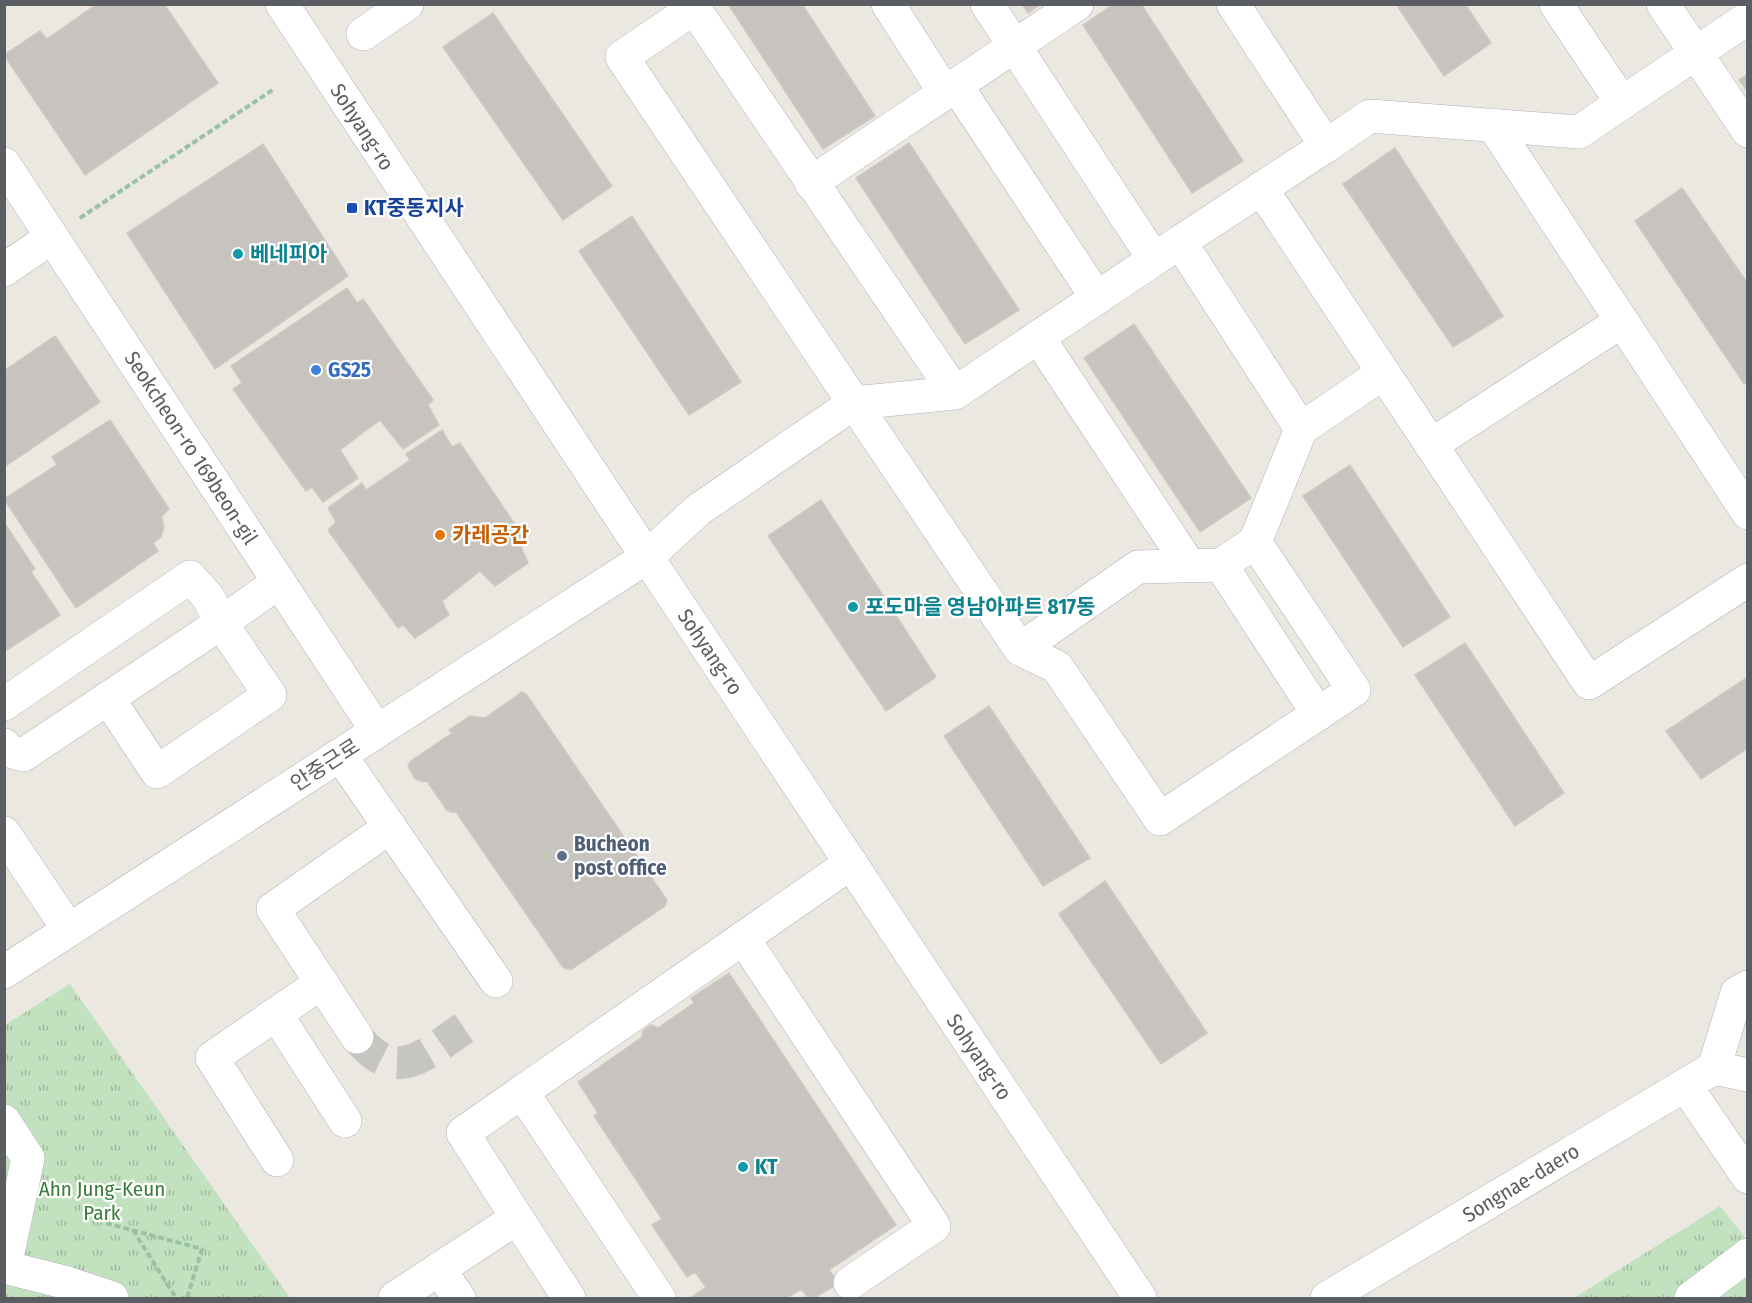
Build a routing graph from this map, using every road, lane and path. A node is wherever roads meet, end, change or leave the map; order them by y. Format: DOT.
graph roads {
  1 [pos="282,4"];
  2 [pos="407,4"];
  3 [pos="888,4"];
  4 [pos="987,4"];
  5 [pos="1077,4"];
  6 [pos="1233,4"];
  7 [pos="1556,4"];
  8 [pos="1663,4"];
  9 [pos="1748,18"];
  10 [pos="363,34"];
  11 [pos="1015,46"];
  12 [pos="1696,53"];
  13 [pos="274,89"];
  14 [pos="950,89"];
  15 [pos="1622,103"];
  16 [pos="1493,125"];
  17 [pos="1748,131"];
  18 [pos="1326,146"];
  19 [pos="4,164"];
  20 [pos="812,183"];
  21 [pos="1262,188"];
  22 [pos="52,237"];
  23 [pos="1167,251"];
  24 [pos="4,270"];
  25 [pos="1097,298"];
  26 [pos="1622,321"];
  27 [pos="1038,337"];
  28 [pos="1383,373"];
  29 [pos="955,393"];
  30 [pos="854,403"];
  31 [pos="1301,429"];
  32 [pos="1431,445"];
  33 [pos="1748,513"];
  34 [pos="1255,542"];
  35 [pos="646,557"];
  36 [pos="1205,565"];
  37 [pos="1748,580"];
  38 [pos="279,582"];
  39 [pos="220,623"];
  40 [pos="1020,649"];
  41 [pos="108,698"];
  42 [pos="4,704"];
  43 [pos="1318,714"];
  44 [pos="377,731"];
  45 [pos="4,745"];
  46 [pos="340,755"];
  47 [pos="390,827"];
  48 [pos="4,833"];
  49 [pos="850,863"];
  50 [pos="69,930"];
  51 [pos="743,938"];
  52 [pos="4,972"];
  53 [pos="496,981"];
  54 [pos="321,983"];
  55 [pos="1748,987"];
  56 [pos="276,1014"];
  57 [pos="357,1037"];
  58 [pos="1714,1068"];
  59 [pos="1748,1075"];
  60 [pos="1685,1085"];
  61 [pos="522,1092"];
  62 [pos="4,1121"];
  63 [pos="345,1121"];
  64 [pos="277,1160"];
  65 [pos="1748,1177"];
  66 [pos="517,1218"];
  67 [pos="106,1222"];
  68 [pos="132,1230"];
  69 [pos="1748,1255"];
  70 [pos="440,1269"];
  71 [pos="18,1276"];
  72 [pos="849,1283"];
  73 [pos="112,1299"];
  74 [pos="176,1299"];
  75 [pos="187,1299"];
  76 [pos="395,1299"];
  77 [pos="459,1299"];
  78 [pos="569,1299"];
  79 [pos="658,1299"];
  80 [pos="1140,1299"];
  81 [pos="1327,1299"];
  82 [pos="1690,1299"];
  1 -- 35 [label="street, Sohyang-ro"];
  2 -- 10 [label="street"];
  3 -- 14 [label="street"];
  4 -- 11 [label="street"];
  5 -- 11 [label="street"];
  6 -- 18 [label="street"];
  7 -- 15 [label="street"];
  8 -- 12 [label="street"];
  9 -- 12 [label="street"];
  11 -- 14 [label="street"];
  11 -- 23 [label="street"];
  12 -- 15 [label="street"];
  12 -- 17 [label="street"];
  13 -- 22 [label="path"];
  14 -- 20 [label="street"];
  14 -- 25 [label="street"];
  15 -- 16 [label="street"];
  16 -- 18 [label="street"];
  16 -- 26 [label="street"];
  18 -- 21 [label="street"];
  19 -- 22 [label="street, Seokcheon-ro 169beon-gil"];
  20 -- 29 [label="street"];
  20 -- 30 [label="street"];
  21 -- 23 [label="street"];
  21 -- 28 [label="street"];
  22 -- 24 [label="street"];
  22 -- 38 [label="street, Seokcheon-ro 169beon-gil"];
  23 -- 25 [label="street"];
  23 -- 31 [label="street"];
  25 -- 27 [label="street"];
  26 -- 32 [label="street"];
  26 -- 33 [label="street"];
  27 -- 29 [label="street"];
  27 -- 36 [label="street"];
  28 -- 31 [label="street"];
  28 -- 32 [label="street"];
  29 -- 30 [label="street"];
  30 -- 35 [label="street, 안중근로"];
  30 -- 40 [label="street"];
  31 -- 34 [label="street"];
  32 -- 37 [label="street"];
  34 -- 36 [label="street"];
  34 -- 43 [label="street"];
  35 -- 44 [label="street, 안중근로"];
  35 -- 49 [label="street, Sohyang-ro"];
  36 -- 40 [label="street"];
  36 -- 43 [label="street"];
  38 -- 39 [label="street"];
  38 -- 44 [label="street, Seokcheon-ro 169beon-gil"];
  39 -- 41 [label="street"];
  39 -- 41 [label="street"];
  39 -- 42 [label="street"];
  40 -- 43 [label="street"];
  41 -- 45 [label="street"];
  44 -- 46 [label="street, 안중근로"];
  46 -- 47 [label="street"];
  46 -- 50 [label="street, 안중근로"];
  47 -- 53 [label="street"];
  47 -- 54 [label="street"];
  48 -- 50 [label="street"];
  49 -- 51 [label="street"];
  49 -- 80 [label="street, Sohyang-ro"];
  50 -- 52 [label="street, 안중근로"];
  51 -- 61 [label="street"];
  51 -- 72 [label="street"];
  54 -- 56 [label="street"];
  54 -- 57 [label="street"];
  55 -- 58 [label="street"];
  56 -- 63 [label="street"];
  56 -- 64 [label="street"];
  58 -- 59 [label="street"];
  58 -- 60 [label="street, Songnae-daero"];
  60 -- 65 [label="street"];
  60 -- 81 [label="street, Songnae-daero"];
  61 -- 66 [label="street"];
  61 -- 79 [label="street"];
  62 -- 71 [label="street"];
  66 -- 70 [label="street"];
  66 -- 78 [label="street"];
  67 -- 68 [label="path"];
  68 -- 74 [label="path"];
  68 -- 75 [label="path"];
  69 -- 82 [label="street"];
  70 -- 76 [label="street"];
  70 -- 77 [label="street"];
  71 -- 73 [label="street"];
}
